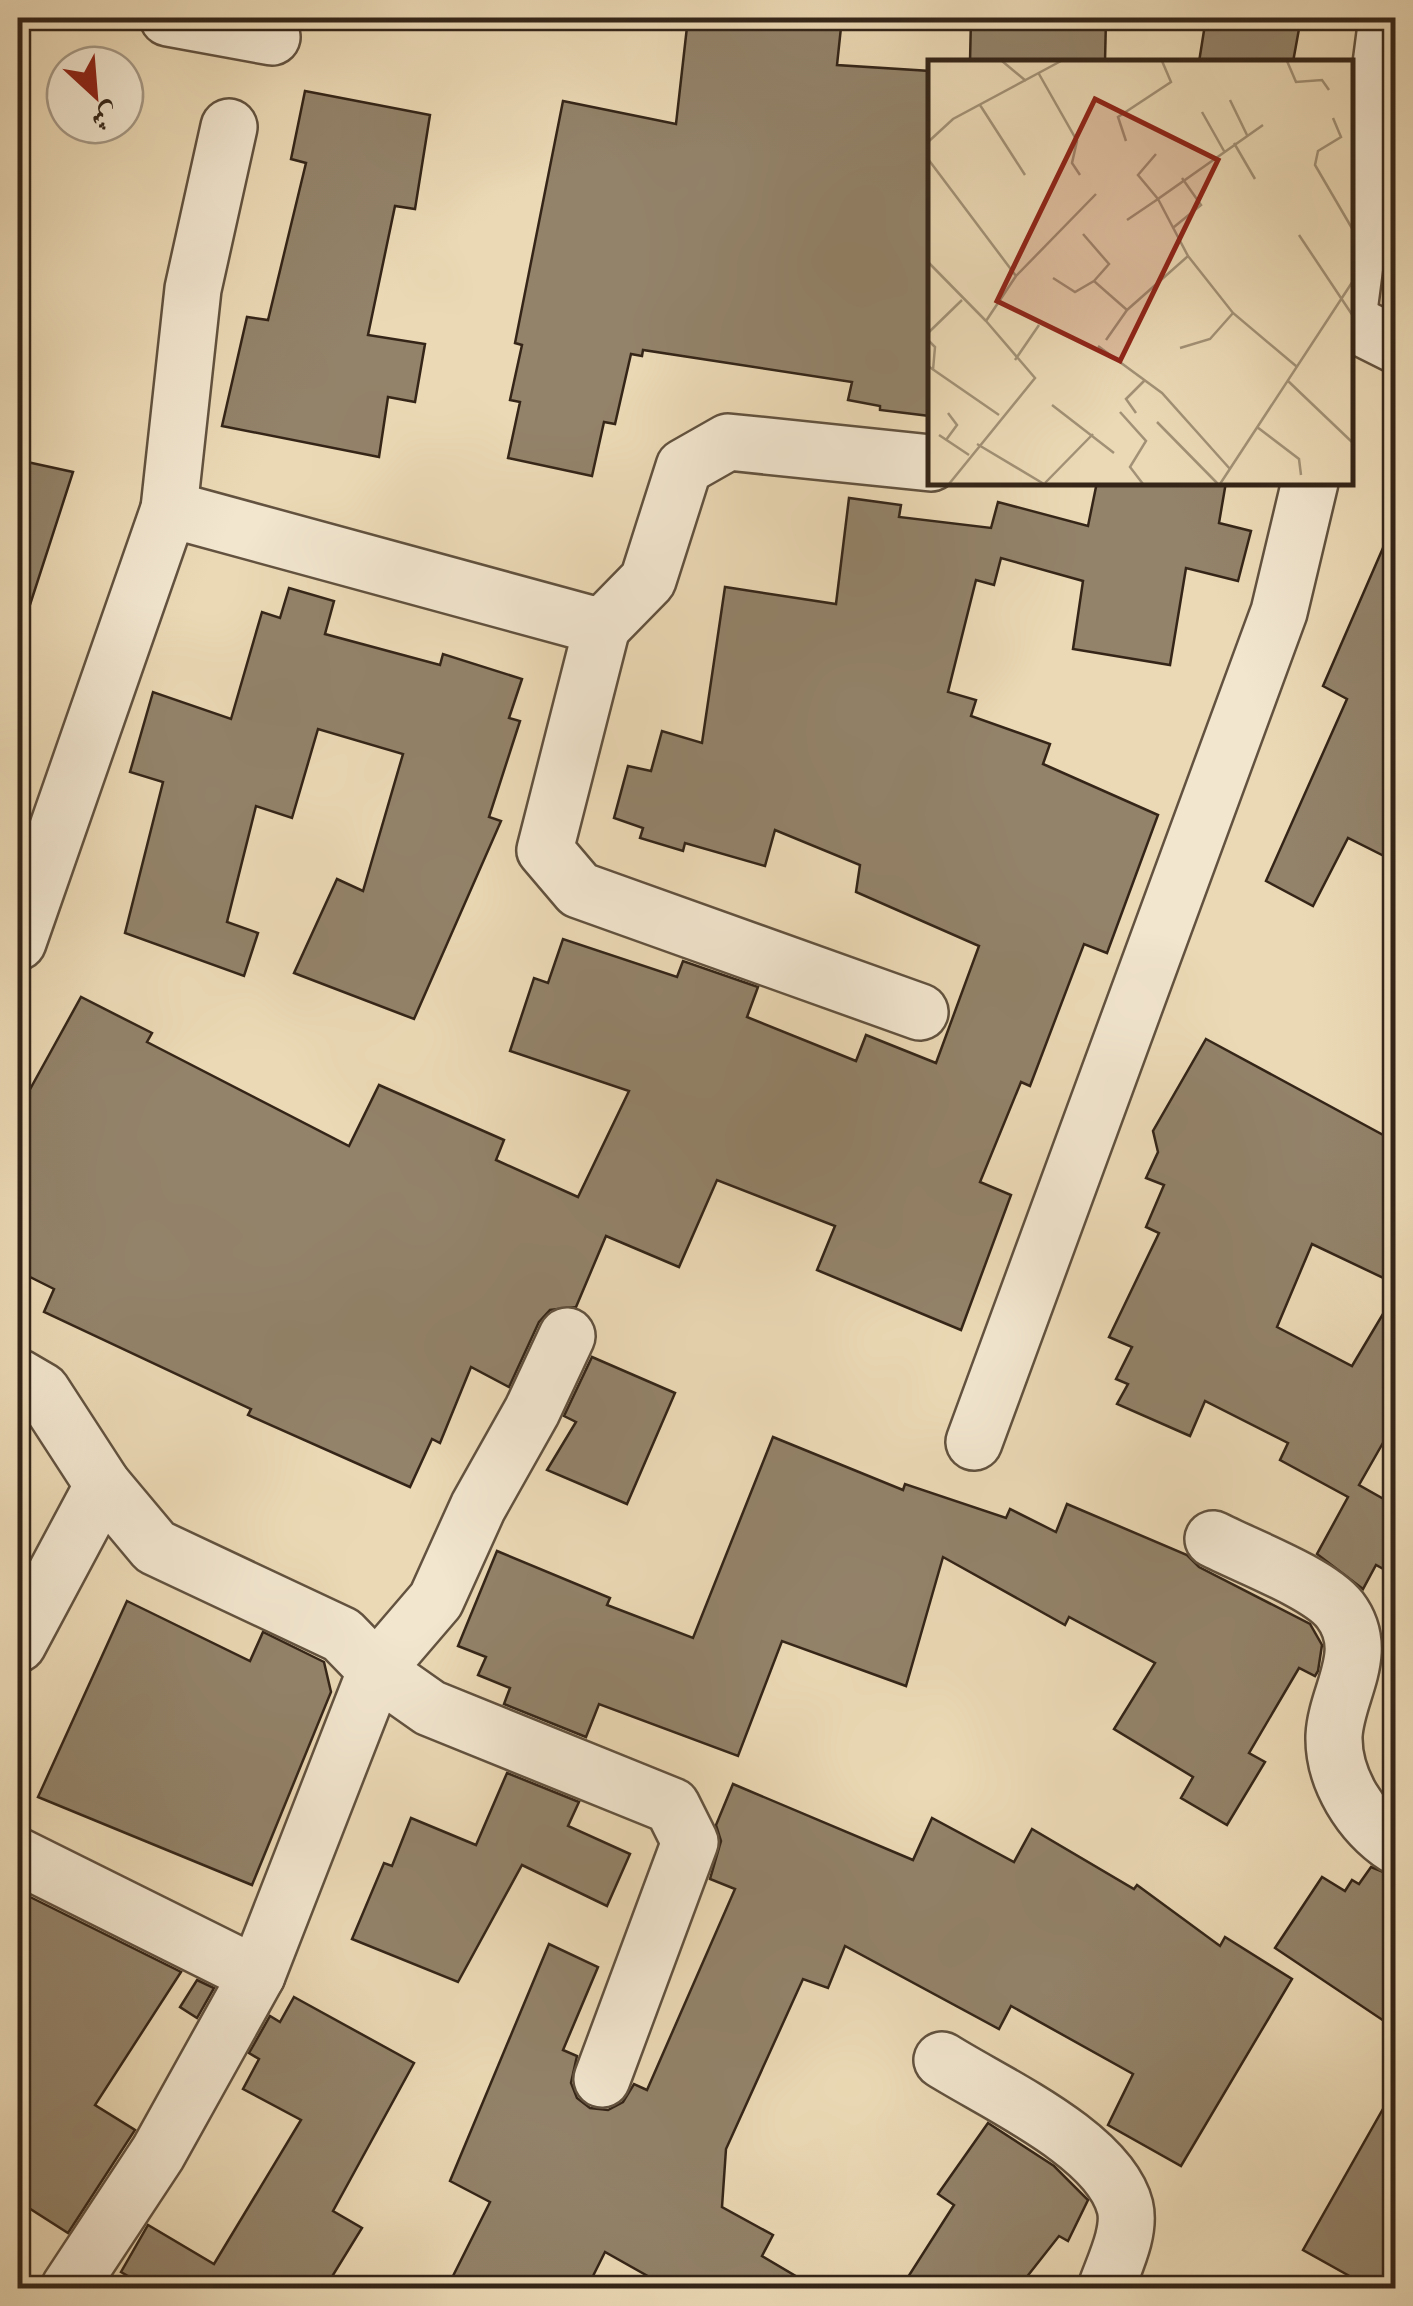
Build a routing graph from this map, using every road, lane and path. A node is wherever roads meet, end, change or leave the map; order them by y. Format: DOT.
graph roads {
  1 [pos="168,18"];
  2 [pos="1386,18"];
  3 [pos="272,37"];
  4 [pos="229,127"];
  5 [pos="1353,279"];
  6 [pos="1353,324"];
  7 [pos="1396,345"];
  8 [pos="928,462"];
  9 [pos="1309,485"];
  10 [pos="169,509"];
  11 [pos="602,627"];
  12 [pos="18,942"];
  13 [pos="920,1012"];
  14 [pos="567,1336"];
  15 [pos="18,1377"];
  16 [pos="974,1442"];
  17 [pos="102,1485"];
  18 [pos="1213,1540"];
  19 [pos="18,1644"];
  20 [pos="376,1670"];
  21 [pos="1396,1846"];
  22 [pos="18,1856"];
  23 [pos="257,1974"];
  24 [pos="942,2060"];
  25 [pos="602,2079"];
  26 [pos="69,2288"];
  27 [pos="1106,2288"];
  1 -- 3 [label="street"];
  2 -- 5 [label="street"];
  4 -- 10 [label="street"];
  6 -- 7 [label="street"];
  8 -- 11 [label="street"];
  9 -- 16 [label="street"];
  10 -- 11 [label="street"];
  10 -- 12 [label="street"];
  11 -- 13 [label="street"];
  14 -- 20 [label="street"];
  15 -- 17 [label="street"];
  17 -- 19 [label="street"];
  17 -- 20 [label="street"];
  18 -- 21 [label="street"];
  20 -- 23 [label="street"];
  20 -- 25 [label="street"];
  22 -- 23 [label="street"];
  23 -- 26 [label="street"];
  24 -- 27 [label="street"];
}
